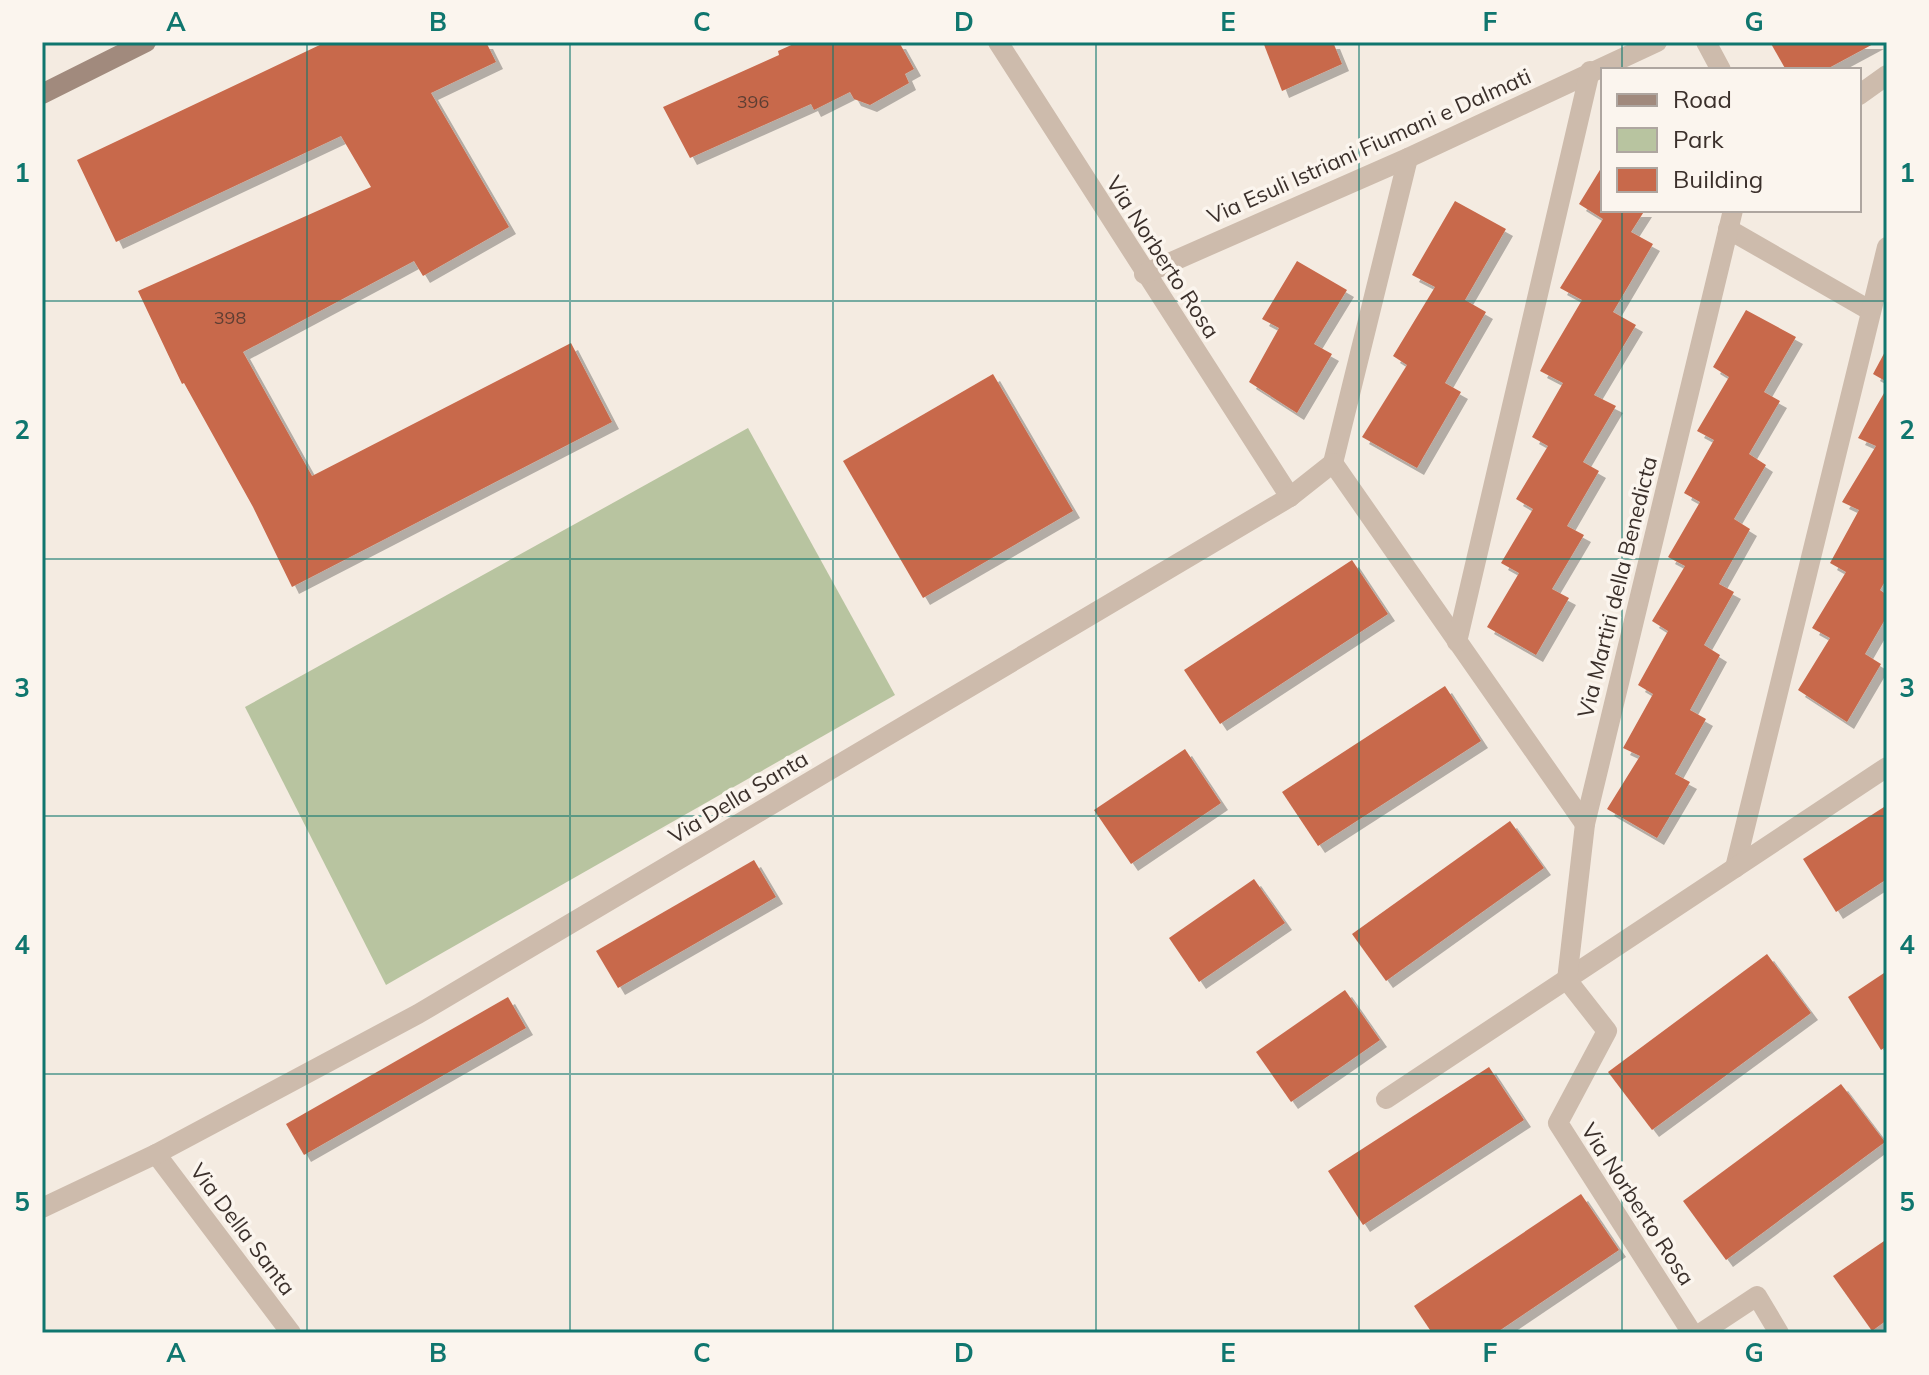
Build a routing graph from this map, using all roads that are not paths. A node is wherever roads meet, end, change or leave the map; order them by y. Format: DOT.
graph roads {
  1 [pos="146,42"];
  2 [pos="998,42"];
  3 [pos="1657,42"];
  4 [pos="1706,42"];
  5 [pos="1720,68"];
  6 [pos="1590,71"];
  7 [pos="1887,75"];
  8 [pos="42,94"];
  9 [pos="1861,94"];
  10 [pos="1408,158"];
  11 [pos="1731,220"];
  12 [pos="1887,247"];
  13 [pos="1144,274"];
  14 [pos="1871,311"];
  15 [pos="1333,463"];
  16 [pos="1290,497"];
  17 [pos="1457,642"];
  18 [pos="1887,767"];
  19 [pos="1585,824"];
  20 [pos="1735,868"];
  21 [pos="1567,980"];
  22 [pos="1386,1099"];
  23 [pos="156,1154"];
  24 [pos="42,1208"];
  25 [pos="291,1333"];
  26 [pos="1692,1333"];
  27 [pos="1701,1333"];
  28 [pos="1779,1333"];
  1 -- 8 [label="street"];
  2 -- 13 [label="street, Via Norberto Rosa"];
  3 -- 6 [label="street, Via Esuli Istriani Fiumani e Dalmati"];
  4 -- 5 [label="street"];
  6 -- 10 [label="street, Via Esuli Istriani Fiumani e Dalmati"];
  6 -- 17 [label="street"];
  7 -- 9 [label="street"];
  10 -- 13 [label="street, Via Esuli Istriani Fiumani e Dalmati"];
  10 -- 15 [label="street"];
  11 -- 14 [label="street"];
  11 -- 19 [label="street, Via Martiri della Benedicta"];
  12 -- 14 [label="street"];
  13 -- 16 [label="street, Via Norberto Rosa"];
  14 -- 20 [label="street"];
  15 -- 16 [label="street, Via Della Santa"];
  15 -- 17 [label="street"];
  16 -- 23 [label="street, Via Della Santa"];
  17 -- 19 [label="street"];
  18 -- 20 [label="street"];
  19 -- 21 [label="street, Via Martiri della Benedicta"];
  20 -- 21 [label="street"];
  21 -- 22 [label="street"];
  21 -- 26 [label="street, Via Norberto Rosa"];
  23 -- 24 [label="street, Via Della Santa"];
  23 -- 25 [label="street, Via Della Santa"];
  27 -- 28 [label="street"];
}
